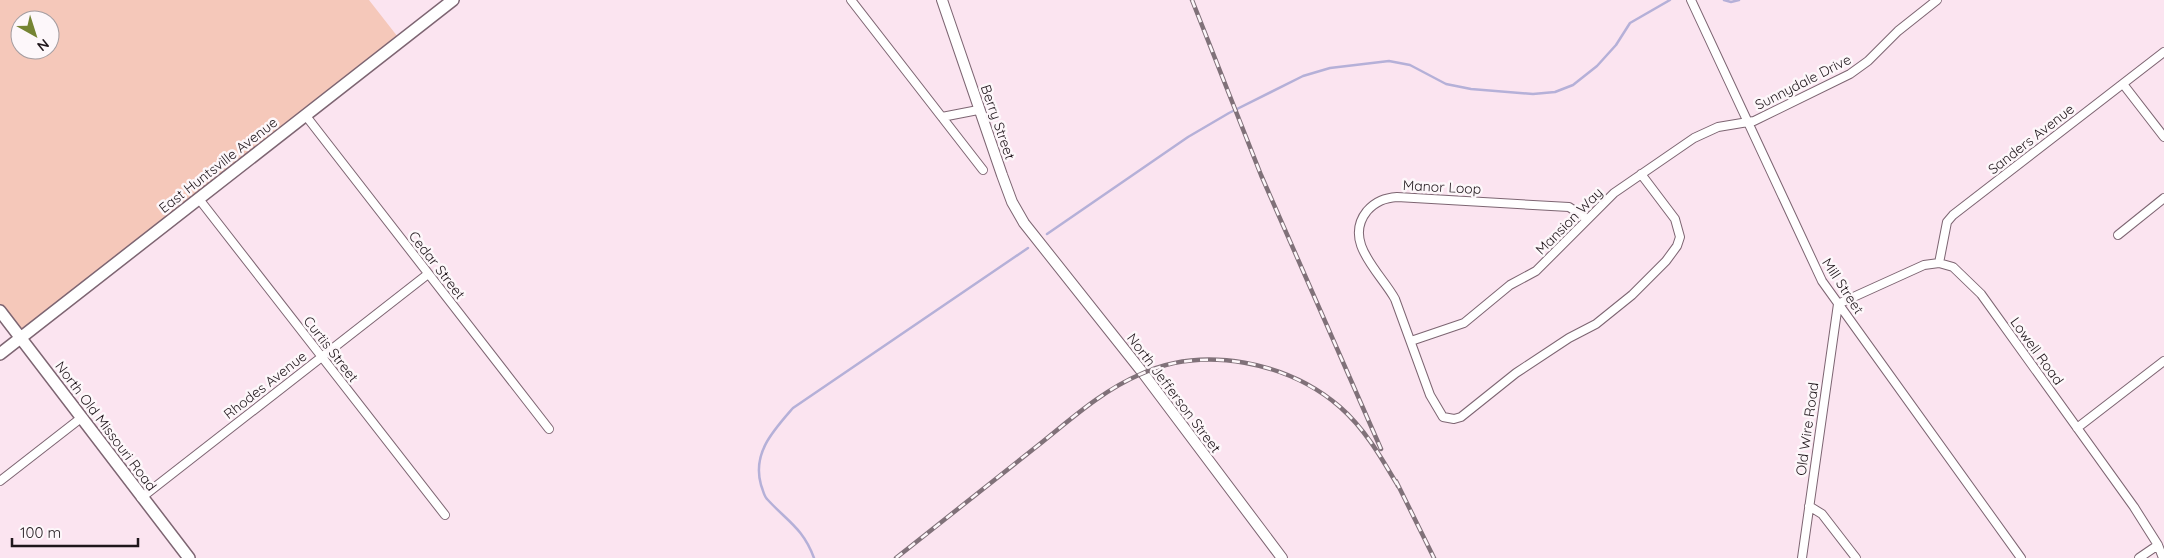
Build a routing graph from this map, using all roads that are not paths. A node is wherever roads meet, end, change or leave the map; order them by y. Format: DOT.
graph roads {
  1 [pos="851,0"];
  2 [pos="942,0"];
  3 [pos="1691,0"];
  4 [pos="1937,0"];
  5 [pos="446,2"];
  6 [pos="2164,52"];
  7 [pos="2123,84"];
  8 [pos="978,110"];
  9 [pos="306,116"];
  10 [pos="942,117"];
  11 [pos="1746,122"];
  12 [pos="2164,137"];
  13 [pos="983,170"];
  14 [pos="1641,174"];
  15 [pos="2164,198"];
  16 [pos="199,199"];
  17 [pos="1587,219"];
  18 [pos="2118,234"];
  19 [pos="1042,246"];
  20 [pos="1939,263"];
  21 [pos="428,274"];
  22 [pos="1838,304"];
  23 [pos="0,311"];
  24 [pos="20,338"];
  25 [pos="1411,341"];
  26 [pos="0,354"];
  27 [pos="322,357"];
  28 [pos="2164,362"];
  29 [pos="81,418"];
  30 [pos="2077,428"];
  31 [pos="549,429"];
  32 [pos="0,481"];
  33 [pos="142,498"];
  34 [pos="1809,506"];
  35 [pos="445,515"];
  36 [pos="2158,544"];
  37 [pos="189,558"];
  38 [pos="1282,558"];
  39 [pos="1802,558"];
  40 [pos="1856,558"];
  41 [pos="2021,558"];
  42 [pos="2139,558"];
  43 [pos="2163,558"];
  1 -- 10 [label="street"];
  2 -- 8 [label="street, Berry Street"];
  3 -- 11 [label="street, Mill Street"];
  4 -- 11 [label="street, Sunnydale Drive"];
  5 -- 9 [label="main road, East Huntsville Avenue"];
  6 -- 7 [label="street, Sanders Avenue"];
  7 -- 12 [label="street"];
  7 -- 20 [label="street, Sanders Avenue"];
  8 -- 10 [label="street"];
  8 -- 19 [label="street, Berry Street"];
  9 -- 16 [label="main road, East Huntsville Avenue"];
  9 -- 21 [label="street, Cedar Street"];
  10 -- 13 [label="street"];
  11 -- 14 [label="street, Mansion Way"];
  11 -- 22 [label="street, Mill Street"];
  14 -- 17 [label="street, Mansion Way"];
  14 -- 25 [label="street, Manor Loop"];
  15 -- 18 [label="street"];
  16 -- 24 [label="main road, East Huntsville Avenue"];
  16 -- 27 [label="street, Curtis Street"];
  17 -- 25 [label="street, Mansion Way"];
  17 -- 25 [label="street, Manor Loop"];
  19 -- 38 [label="street, North Jefferson Street"];
  20 -- 22 [label="street"];
  20 -- 30 [label="street, Lowell Road"];
  21 -- 27 [label="street, Rhodes Avenue"];
  21 -- 31 [label="street, Cedar Street"];
  22 -- 34 [label="street, Old Wire Road"];
  22 -- 41 [label="street, Mill Street"];
  23 -- 24 [label="main road, North Old Missouri Road"];
  24 -- 26 [label="main road, East Huntsville Avenue"];
  24 -- 29 [label="main road, North Old Missouri Road"];
  27 -- 33 [label="street, Rhodes Avenue"];
  27 -- 35 [label="street, Curtis Street"];
  28 -- 30 [label="street"];
  29 -- 32 [label="street"];
  29 -- 33 [label="main road, North Old Missouri Road"];
  30 -- 36 [label="street, Lowell Road"];
  33 -- 37 [label="main road, North Old Missouri Road"];
  34 -- 39 [label="street, Old Wire Road"];
  34 -- 40 [label="street"];
  36 -- 42 [label="street"];
  36 -- 43 [label="street, Lowell Road"];
}
